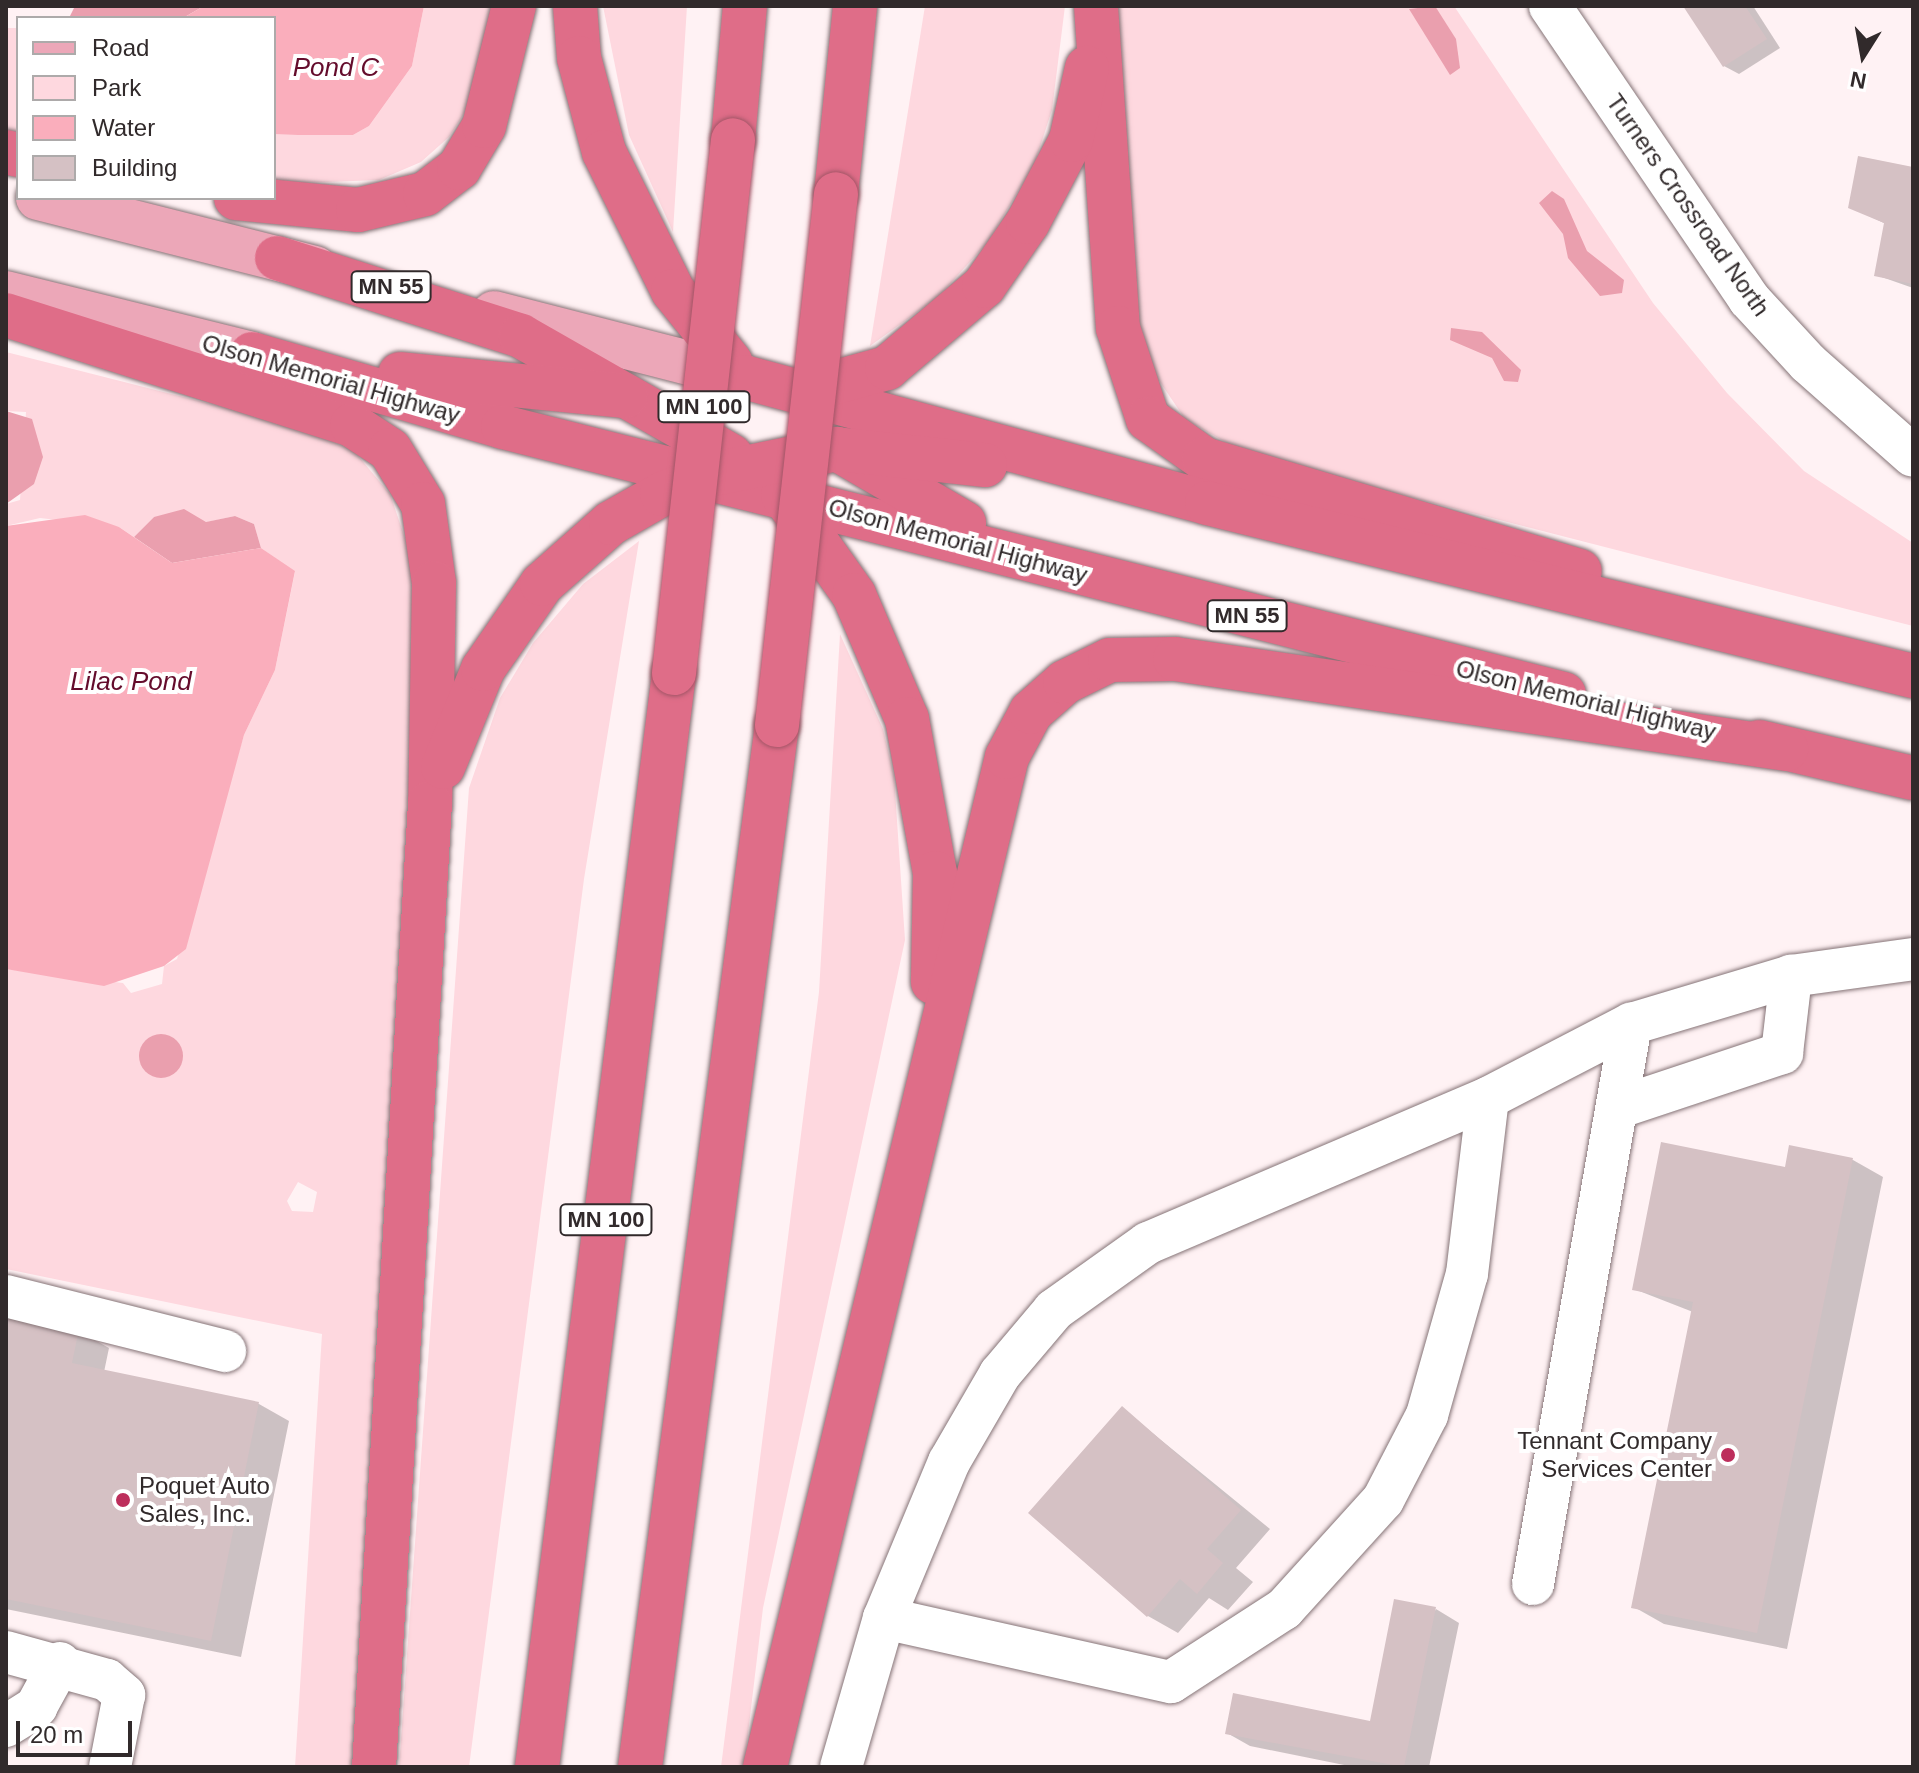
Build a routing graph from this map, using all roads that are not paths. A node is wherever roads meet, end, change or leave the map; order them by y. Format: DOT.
graph roads {
  1 [pos="514,6"];
  2 [pos="575,6"];
  3 [pos="745,6"];
  4 [pos="855,6"];
  5 [pos="1095,6"];
  6 [pos="1550,6"];
  7 [pos="46,200"];
  8 [pos="256,200"];
  9 [pos="277,258"];
  10 [pos="6,293"];
  11 [pos="6,315"];
  12 [pos="252,354"];
  13 [pos="767,386"];
  14 [pos="634,396"];
  15 [pos="837,449"];
  16 [pos="1913,456"];
  17 [pos="728,471"];
  18 [pos="781,493"];
  19 [pos="1207,503"];
  20 [pos="1182,600"];
  21 [pos="1804,653"];
  22 [pos="1913,676"];
  23 [pos="1786,749"];
  24 [pos="1913,778"];
  25 [pos="430,803"];
  26 [pos="1913,959"];
  27 [pos="1791,976"];
  28 [pos="1631,1024"];
  29 [pos="932,1056"];
  30 [pos="1488,1098"];
  31 [pos="1620,1107"];
  32 [pos="6,1296"];
  33 [pos="225,1351"];
  34 [pos="1533,1584"];
  35 [pos="884,1618"];
  36 [pos="6,1652"];
  37 [pos="60,1663"];
  38 [pos="6,1726"];
  39 [pos="110,1767"];
  40 [pos="374,1767"];
  41 [pos="537,1767"];
  42 [pos="640,1767"];
  43 [pos="765,1767"];
  44 [pos="841,1767"];
  1 -- 8 [label="highway"];
  2 -- 13 [label="highway"];
  3 -- 41 [label="highway, MN 100, bridge"];
  4 -- 42 [label="highway, bridge"];
  5 -- 13 [label="highway"];
  5 -- 21 [label="highway"];
  6 -- 16 [label="street, Turners Crossroad North"];
  7 -- 9 [label="main road, MN 55"];
  9 -- 13 [label="main road, MN 55"];
  9 -- 14 [label="highway"];
  10 -- 12 [label="main road, Olson Memorial Highway / MN 55"];
  11 -- 25 [label="highway"];
  12 -- 14 [label="highway"];
  12 -- 17 [label="highway, Olson Memorial Highway / MN 55"];
  13 -- 14 [label="highway"];
  13 -- 15 [label="highway"];
  13 -- 19 [label="highway, MN 55"];
  14 -- 17 [label="highway"];
  15 -- 17 [label="highway"];
  15 -- 19 [label="highway"];
  15 -- 20 [label="highway"];
  17 -- 18 [label="highway, Olson Memorial Highway / MN 55"];
  17 -- 25 [label="highway"];
  18 -- 20 [label="highway, Olson Memorial Highway / MN 55"];
  18 -- 29 [label="highway"];
  19 -- 21 [label="highway, MN 55"];
  20 -- 23 [label="highway, Olson Memorial Highway / MN 55"];
  21 -- 22 [label="highway, MN 55"];
  23 -- 24 [label="highway, Olson Memorial Highway / MN 55"];
  23 -- 29 [label="highway"];
  25 -- 40 [label="highway"];
  26 -- 27 [label="street"];
  27 -- 28 [label="street"];
  27 -- 31 [label="street"];
  28 -- 30 [label="street"];
  28 -- 31 [label="street"];
  29 -- 43 [label="highway"];
  30 -- 35 [label="street"];
  30 -- 35 [label="street"];
  31 -- 34 [label="street"];
  32 -- 33 [label="street"];
  35 -- 44 [label="street"];
  36 -- 37 [label="street"];
  37 -- 38 [label="street"];
  37 -- 39 [label="street"];
}
